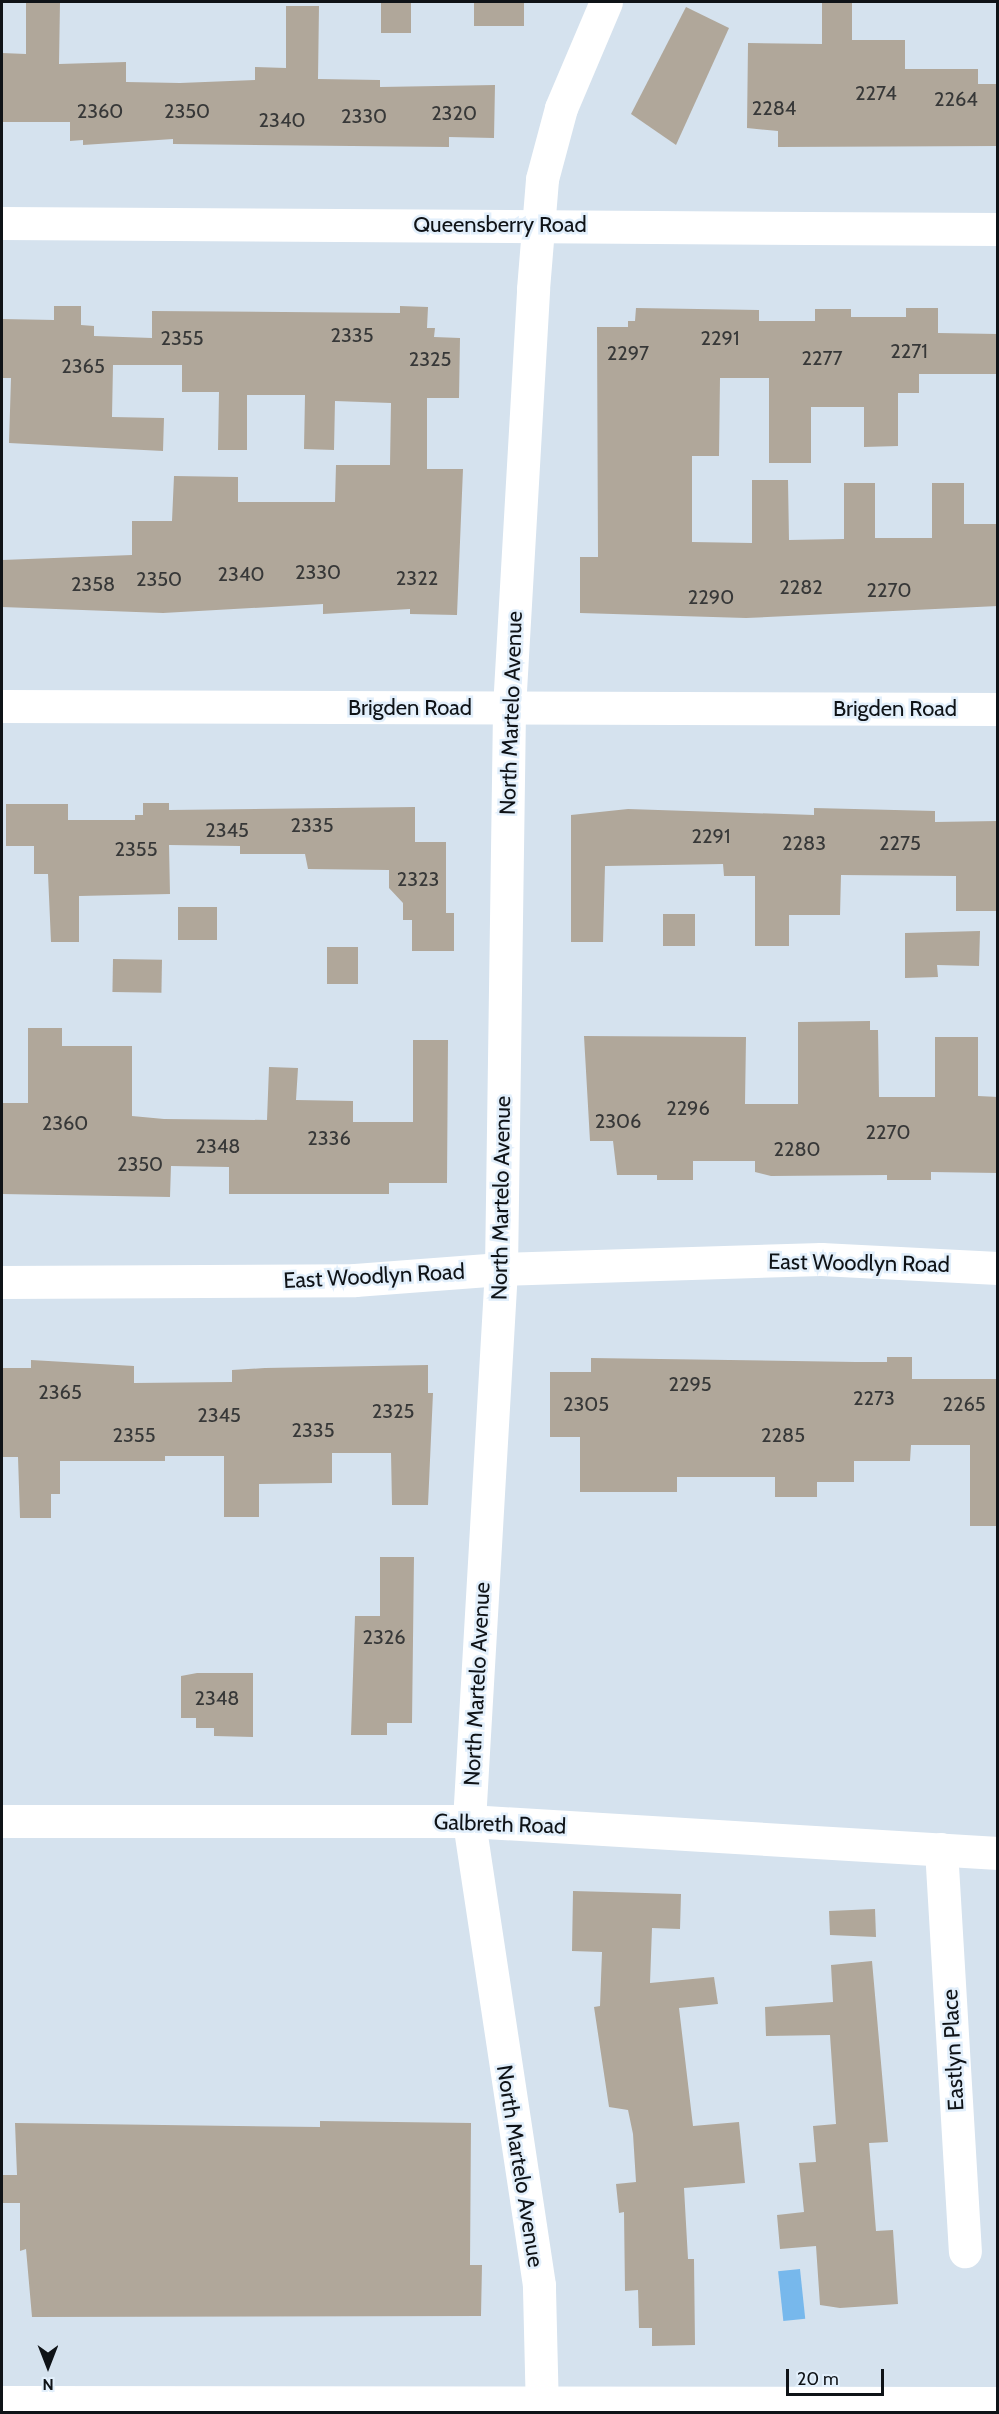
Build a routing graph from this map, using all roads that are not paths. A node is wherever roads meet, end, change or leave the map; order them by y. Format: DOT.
graph roads {
  1 [pos="606,2"];
  2 [pos="2,223"];
  3 [pos="538,225"];
  4 [pos="998,229"];
  5 [pos="2,706"];
  6 [pos="509,708"];
  7 [pos="998,709"];
  8 [pos="998,1268"];
  9 [pos="501,1269"];
  10 [pos="2,1282"];
  11 [pos="2,1821"];
  12 [pos="469,1821"];
  13 [pos="941,1849"];
  14 [pos="998,1853"];
  15 [pos="965,2251"];
  16 [pos="998,2403"];
  17 [pos="22,2406"];
  18 [pos="542,2407"];
  1 -- 3 [label="street, North Martelo Avenue"];
  2 -- 3 [label="street, Queensberry Road"];
  3 -- 4 [label="street, Queensberry Road"];
  3 -- 6 [label="street, North Martelo Avenue"];
  5 -- 6 [label="street, Brigden Road"];
  6 -- 7 [label="street, Brigden Road"];
  6 -- 9 [label="street, North Martelo Avenue"];
  8 -- 9 [label="street, East Woodlyn Road"];
  9 -- 10 [label="street, East Woodlyn Road"];
  9 -- 12 [label="street, North Martelo Avenue"];
  11 -- 12 [label="street, Galbreth Road"];
  12 -- 13 [label="street, Galbreth Road"];
  12 -- 18 [label="street, North Martelo Avenue"];
  13 -- 14 [label="street, Galbreth Road"];
  13 -- 15 [label="street, Eastlyn Place"];
  16 -- 18 [label="street"];
  17 -- 18 [label="street"];
}
